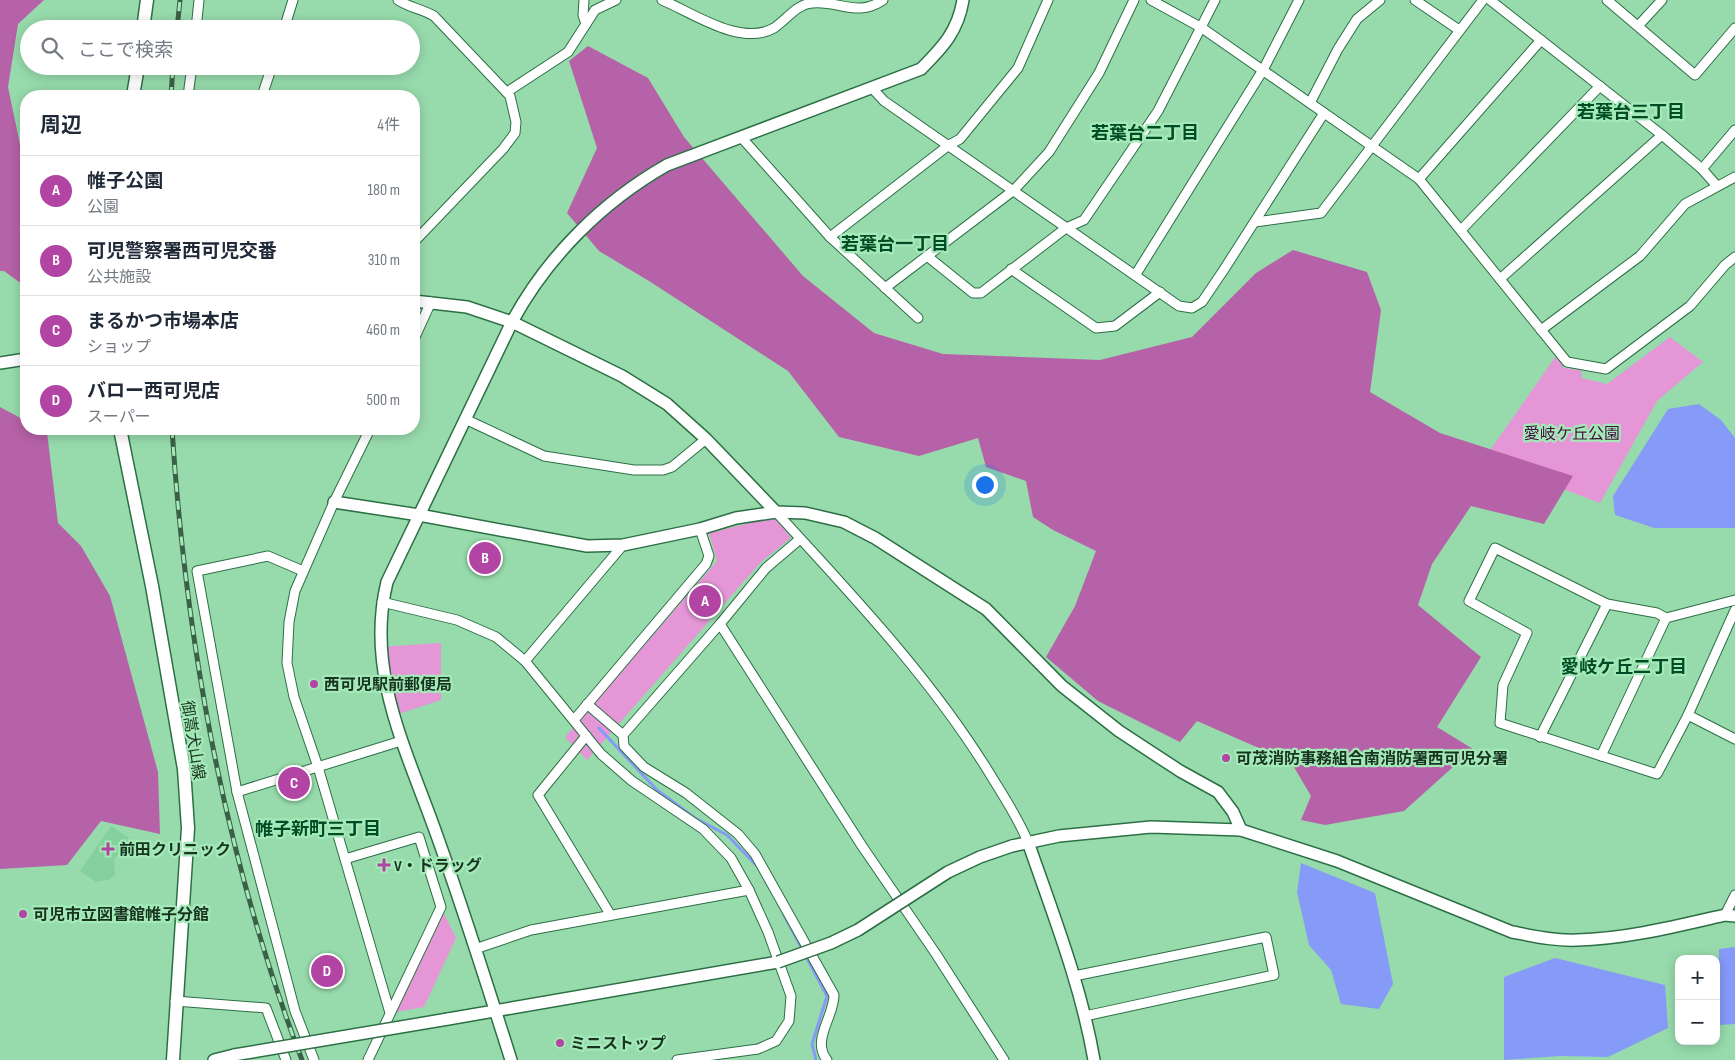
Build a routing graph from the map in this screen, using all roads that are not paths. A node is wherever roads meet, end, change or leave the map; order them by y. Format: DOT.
graph roads {
  1 [pos="147,0"];
  2 [pos="199,0"];
  3 [pos="293,0"];
  4 [pos="398,0"];
  5 [pos="584,0"];
  6 [pos="616,0"];
  7 [pos="662,0"];
  8 [pos="883,0"];
  9 [pos="963,0"];
  10 [pos="1048,0"];
  11 [pos="1134,0"];
  12 [pos="1151,0"];
  13 [pos="1215,0"];
  14 [pos="1299,0"];
  15 [pos="1380,0"];
  16 [pos="1416,0"];
  17 [pos="1483,0"];
  18 [pos="1490,0"];
  19 [pos="1607,0"];
  20 [pos="1662,0"];
  21 [pos="144,20"];
  22 [pos="197,20"];
  23 [pos="287,20"];
  24 [pos="586,24"];
  25 [pos="1638,26"];
  26 [pos="1202,28"];
  27 [pos="1735,28"];
  28 [pos="1459,30"];
  29 [pos="1541,40"];
  30 [pos="1263,70"];
  31 [pos="137,75"];
  32 [pos="191,75"];
  33 [pos="269,75"];
  34 [pos="1600,86"];
  35 [pos="872,88"];
  36 [pos="135,90"];
  37 [pos="189,90"];
  38 [pos="264,90"];
  39 [pos="507,92"];
  40 [pos="1310,104"];
  41 [pos="1324,113"];
  42 [pos="1735,130"];
  43 [pos="1662,135"];
  44 [pos="741,137"];
  45 [pos="1371,145"];
  46 [pos="949,146"];
  47 [pos="1702,169"];
  48 [pos="1735,177"];
  49 [pos="1419,180"];
  50 [pos="1717,186"];
  51 [pos="1014,190"];
  52 [pos="1255,222"];
  53 [pos="1066,228"];
  54 [pos="1461,230"];
  55 [pos="420,236"];
  56 [pos="830,238"];
  57 [pos="927,256"];
  58 [pos="1735,257"];
  59 [pos="1011,269"];
  60 [pos="1136,274"];
  61 [pos="1500,278"];
  62 [pos="885,288"];
  63 [pos="1160,292"];
  64 [pos="420,301"];
  65 [pos="431,302"];
  66 [pos="918,318"];
  67 [pos="512,322"];
  68 [pos="420,326"];
  69 [pos="1540,330"];
  70 [pos="20,360"];
  71 [pos="0,363"];
  72 [pos="465,419"];
  73 [pos="121,435"];
  74 [pos="367,435"];
  75 [pos="706,439"];
  76 [pos="334,502"];
  77 [pos="776,512"];
  78 [pos="419,515"];
  79 [pos="700,529"];
  80 [pos="800,538"];
  81 [pos="623,545"];
  82 [pos="303,571"];
  83 [pos="1735,600"];
  84 [pos="382,602"];
  85 [pos="1608,604"];
  86 [pos="1735,610"];
  87 [pos="1666,618"];
  88 [pos="720,624"];
  89 [pos="525,660"];
  90 [pos="588,704"];
  91 [pos="1688,716"];
  92 [pos="574,720"];
  93 [pos="623,735"];
  94 [pos="586,736"];
  95 [pos="1540,737"];
  96 [pos="1735,739"];
  97 [pos="401,741"];
  98 [pos="1601,756"];
  99 [pos="318,767"];
  100 [pos="237,792"];
  101 [pos="1241,830"];
  102 [pos="1028,842"];
  103 [pos="345,859"];
  104 [pos="749,890"];
  105 [pos="1735,895"];
  106 [pos="610,914"];
  107 [pos="1730,916"];
  108 [pos="475,949"];
  109 [pos="778,962"];
  110 [pos="1074,976"];
  111 [pos="175,1001"];
  112 [pos="495,1010"];
  113 [pos="390,1013"];
  114 [pos="1085,1016"];
  115 [pos="710,1059"];
  116 [pos="172,1060"];
  117 [pos="214,1060"];
  118 [pos="286,1060"];
  119 [pos="314,1060"];
  120 [pos="368,1060"];
  121 [pos="511,1060"];
  122 [pos="677,1060"];
  123 [pos="827,1060"];
  124 [pos="1004,1060"];
  125 [pos="1094,1060"];
  1 -- 21 [label="main road"];
  2 -- 22 [label="street"];
  3 -- 23 [label="street"];
  4 -- 39 [label="street"];
  5 -- 24 [label="street"];
  6 -- 24 [label="street"];
  7 -- 8 [label="street"];
  9 -- 35 [label="street"];
  10 -- 46 [label="street"];
  11 -- 51 [label="street"];
  12 -- 26 [label="street"];
  13 -- 26 [label="street"];
  14 -- 30 [label="street"];
  15 -- 40 [label="street"];
  16 -- 28 [label="street"];
  17 -- 28 [label="street"];
  18 -- 29 [label="street"];
  19 -- 25 [label="street"];
  20 -- 25 [label="street"];
  24 -- 39 [label="street"];
  25 -- 27 [label="street"];
  26 -- 30 [label="street"];
  26 -- 53 [label="street"];
  28 -- 45 [label="street"];
  29 -- 34 [label="street"];
  29 -- 49 [label="street"];
  30 -- 40 [label="street"];
  30 -- 60 [label="street"];
  31 -- 36 [label="main road"];
  32 -- 37 [label="street"];
  33 -- 38 [label="street"];
  34 -- 43 [label="street"];
  34 -- 54 [label="street"];
  35 -- 44 [label="street"];
  35 -- 46 [label="street"];
  39 -- 55 [label="street"];
  40 -- 41 [label="street"];
  41 -- 45 [label="street"];
  41 -- 52 [label="street"];
  42 -- 47 [label="street"];
  43 -- 47 [label="street"];
  43 -- 61 [label="street"];
  44 -- 56 [label="street"];
  44 -- 67 [label="street"];
  45 -- 49 [label="street"];
  45 -- 52 [label="street"];
  46 -- 51 [label="street"];
  46 -- 56 [label="street"];
  47 -- 50 [label="street"];
  48 -- 50 [label="street"];
  49 -- 54 [label="street"];
  50 -- 69 [label="street"];
  51 -- 53 [label="street"];
  51 -- 57 [label="street"];
  52 -- 63 [label="street"];
  53 -- 59 [label="street"];
  53 -- 60 [label="street"];
  54 -- 61 [label="street"];
  56 -- 62 [label="street"];
  57 -- 59 [label="street"];
  57 -- 62 [label="street"];
  58 -- 69 [label="street"];
  59 -- 63 [label="street"];
  60 -- 63 [label="street"];
  61 -- 69 [label="street"];
  62 -- 66 [label="street"];
  64 -- 65 [label="street"];
  65 -- 67 [label="street"];
  65 -- 68 [label="street"];
  67 -- 72 [label="street"];
  67 -- 75 [label="street"];
  70 -- 71 [label="street"];
  72 -- 75 [label="street"];
  72 -- 78 [label="street"];
  73 -- 111 [label="main road, 御嵩犬山線"];
  74 -- 76 [label="street"];
  75 -- 77 [label="street"];
  76 -- 78 [label="street"];
  76 -- 82 [label="street"];
  77 -- 79 [label="street"];
  77 -- 80 [label="street"];
  77 -- 101 [label="street"];
  78 -- 81 [label="street"];
  78 -- 84 [label="street"];
  79 -- 81 [label="street"];
  79 -- 90 [label="street"];
  80 -- 88 [label="street"];
  80 -- 102 [label="street"];
  81 -- 89 [label="street"];
  82 -- 99 [label="street"];
  82 -- 100 [label="street"];
  83 -- 87 [label="street"];
  84 -- 89 [label="street"];
  84 -- 97 [label="street"];
  85 -- 87 [label="street"];
  85 -- 95 [label="street"];
  85 -- 95 [label="street"];
  86 -- 91 [label="street"];
  87 -- 98 [label="street"];
  88 -- 93 [label="street"];
  88 -- 124 [label="street"];
  89 -- 92 [label="street"];
  90 -- 92 [label="street"];
  90 -- 93 [label="street"];
  91 -- 96 [label="street"];
  91 -- 98 [label="street"];
  92 -- 94 [label="street"];
  93 -- 123 [label="street"];
  94 -- 104 [label="street"];
  94 -- 106 [label="street"];
  95 -- 98 [label="street"];
  97 -- 99 [label="street"];
  97 -- 108 [label="street"];
  99 -- 100 [label="street"];
  99 -- 103 [label="street"];
  100 -- 119 [label="street"];
  101 -- 102 [label="street"];
  101 -- 107 [label="street"];
  102 -- 109 [label="street, bridge"];
  102 -- 110 [label="street"];
  103 -- 113 [label="street"];
  103 -- 113 [label="street"];
  104 -- 106 [label="street"];
  104 -- 109 [label="street"];
  105 -- 107 [label="street"];
  106 -- 108 [label="street"];
  108 -- 112 [label="street"];
  109 -- 112 [label="street"];
  109 -- 115 [label="street"];
  110 -- 114 [label="street"];
  110 -- 114 [label="street"];
  111 -- 116 [label="main road, 御嵩犬山線"];
  111 -- 118 [label="street"];
  112 -- 117 [label="street, bridge"];
  112 -- 121 [label="street"];
  113 -- 120 [label="street"];
  114 -- 125 [label="street"];
  115 -- 122 [label="street"];
}
